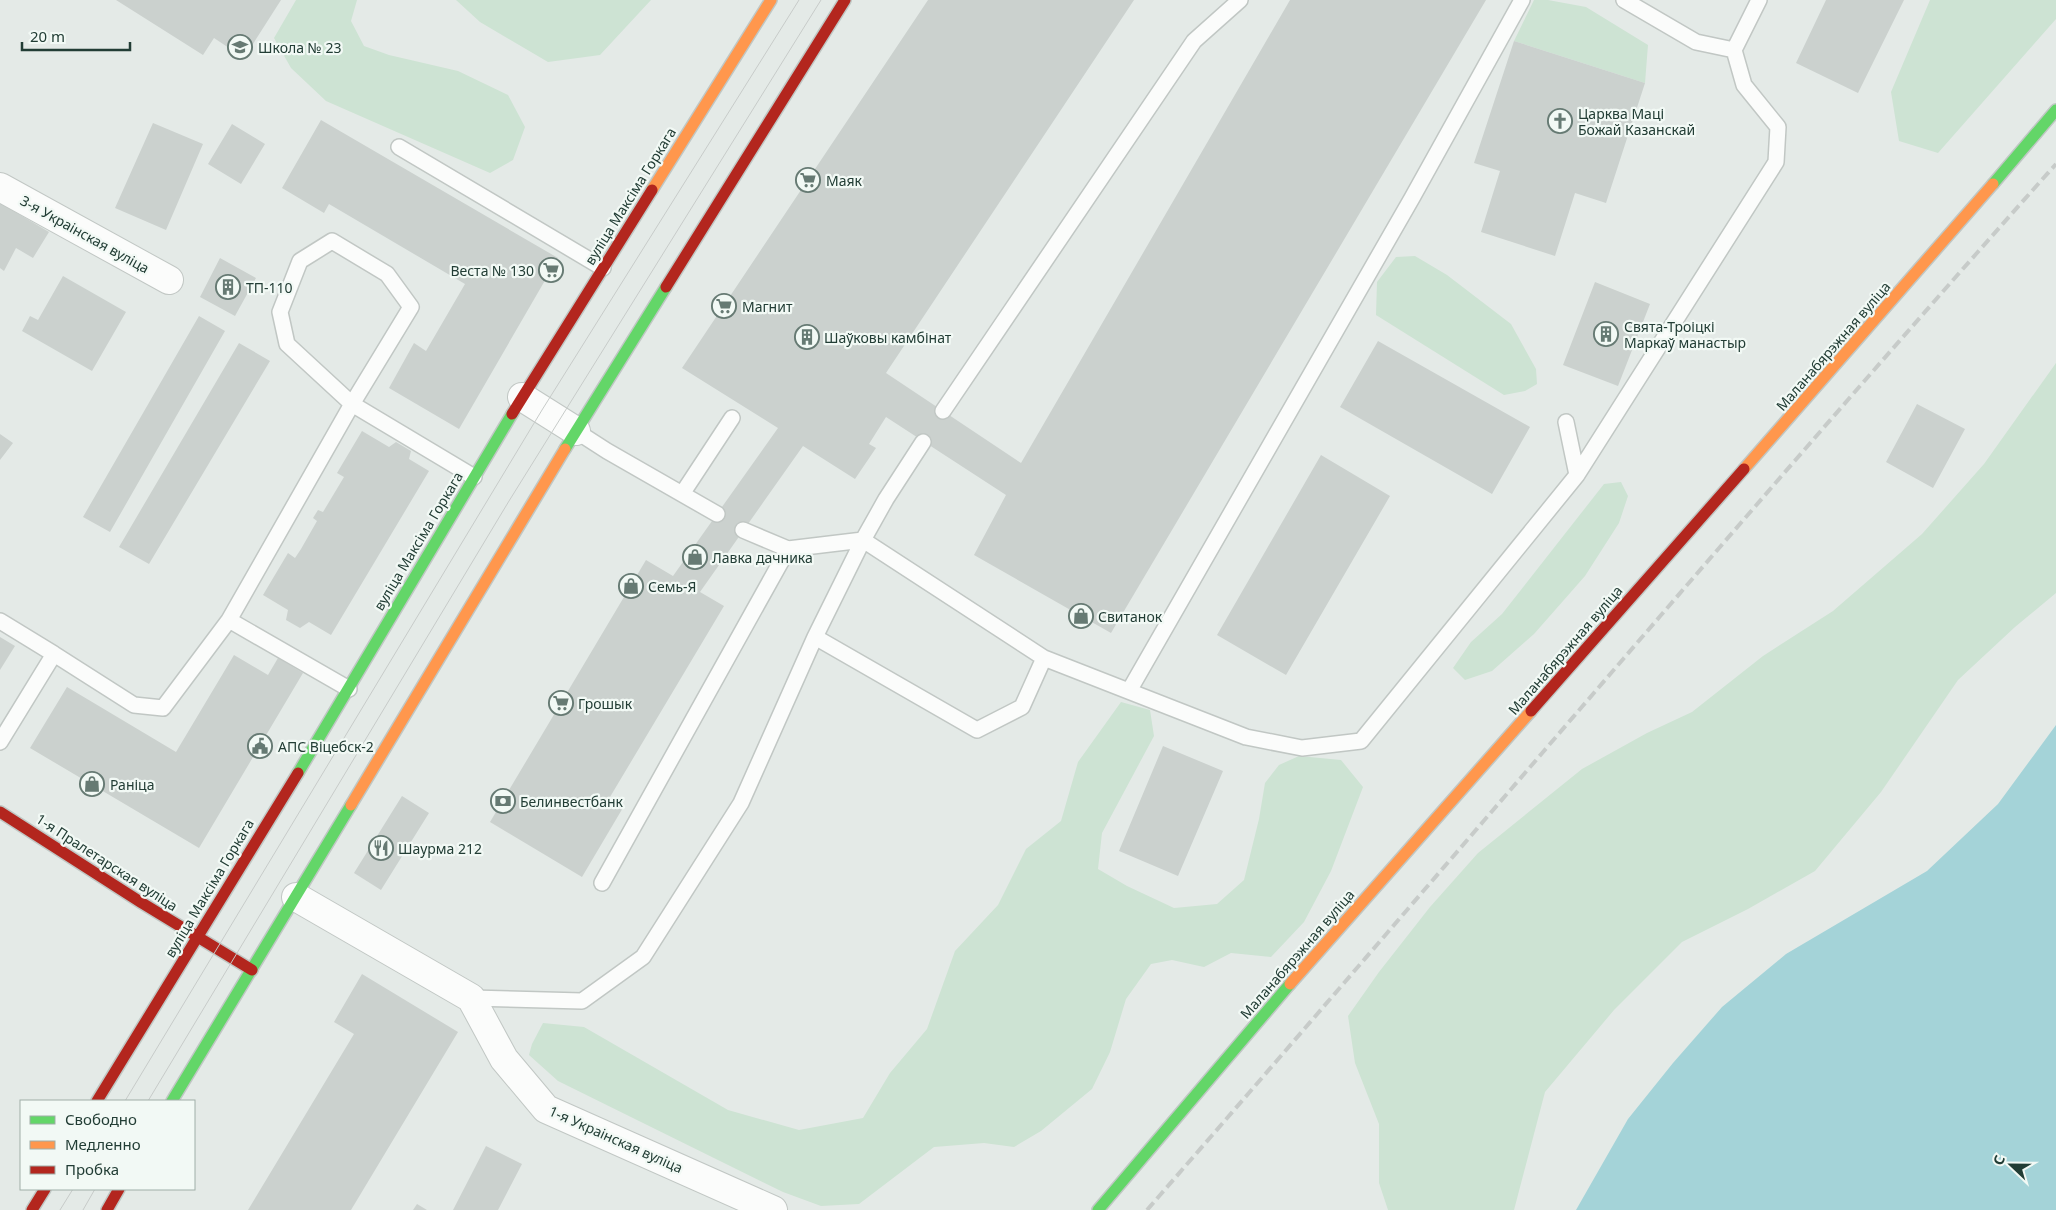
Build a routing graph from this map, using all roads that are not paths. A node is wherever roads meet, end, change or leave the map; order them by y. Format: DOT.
graph roads {
  1 [pos="771,0"];
  2 [pos="845,0"];
  3 [pos="1240,0"];
  4 [pos="1522,0"];
  5 [pos="1624,0"];
  6 [pos="1759,0"];
  7 [pos="1734,50"];
  8 [pos="2056,110"];
  9 [pos="399,148"];
  10 [pos="0,187"];
  11 [pos="603,268"];
  12 [pos="169,280"];
  13 [pos="522,397"];
  14 [pos="352,404"];
  15 [pos="943,411"];
  16 [pos="732,418"];
  17 [pos="1566,422"];
  18 [pos="576,431"];
  19 [pos="923,442"];
  20 [pos="1577,475"];
  21 [pos="474,477"];
  22 [pos="682,494"];
  23 [pos="717,514"];
  24 [pos="743,530"];
  25 [pos="863,540"];
  26 [pos="788,549"];
  27 [pos="229,620"];
  28 [pos="0,621"];
  29 [pos="815,637"];
  30 [pos="54,654"];
  31 [pos="1044,658"];
  32 [pos="349,689"];
  33 [pos="1129,691"];
  34 [pos="0,742"];
  35 [pos="0,812"];
  36 [pos="602,883"];
  37 [pos="296,897"];
  38 [pos="198,937"];
  39 [pos="252,970"];
  40 [pos="471,998"];
  41 [pos="98,1100"];
  42 [pos="173,1100"];
  43 [pos="44,1190"];
  44 [pos="118,1190"];
  45 [pos="32,1210"];
  46 [pos="107,1210"];
  47 [pos="773,1210"];
  48 [pos="1098,1210"];
  1 -- 11 [label="main road, вуліца Максіма Горкага"];
  2 -- 18 [label="main road"];
  3 -- 15 [label="lane"];
  4 -- 33 [label="lane"];
  5 -- 7 [label="lane"];
  6 -- 7 [label="lane"];
  7 -- 20 [label="lane"];
  8 -- 48 [label="main road, Маланабярэжная вуліца"];
  9 -- 11 [label="lane"];
  10 -- 12 [label="street, 3-я Украінская вуліца"];
  11 -- 13 [label="main road, вуліца Максіма Горкага"];
  13 -- 18 [label="street"];
  13 -- 21 [label="main road, вуліца Максіма Горкага"];
  14 -- 14 [label="lane"];
  14 -- 21 [label="lane"];
  14 -- 27 [label="lane"];
  16 -- 22 [label="lane"];
  17 -- 20 [label="lane"];
  18 -- 22 [label="lane"];
  18 -- 37 [label="main road"];
  19 -- 25 [label="lane"];
  20 -- 33 [label="lane"];
  21 -- 32 [label="main road, вуліца Максіма Горкага"];
  22 -- 23 [label="lane"];
  24 -- 26 [label="lane"];
  25 -- 26 [label="lane"];
  25 -- 29 [label="lane"];
  25 -- 31 [label="lane"];
  26 -- 36 [label="lane"];
  27 -- 30 [label="lane"];
  27 -- 32 [label="lane"];
  28 -- 30 [label="lane"];
  29 -- 31 [label="lane"];
  29 -- 40 [label="lane"];
  30 -- 34 [label="lane"];
  31 -- 33 [label="lane"];
  32 -- 38 [label="main road, вуліца Максіма Горкага"];
  35 -- 38 [label="main road, 1-я Пралетарская вуліца"];
  37 -- 39 [label="main road"];
  37 -- 40 [label="street"];
  38 -- 39 [label="main road, 1-я Пралетарская вуліца"];
  38 -- 41 [label="main road, вуліца Максіма Горкага"];
  39 -- 42 [label="main road"];
  40 -- 47 [label="street, 1-я Украінская вуліца"];
  43 -- 45 [label="main road"];
  44 -- 46 [label="main road"];
}
